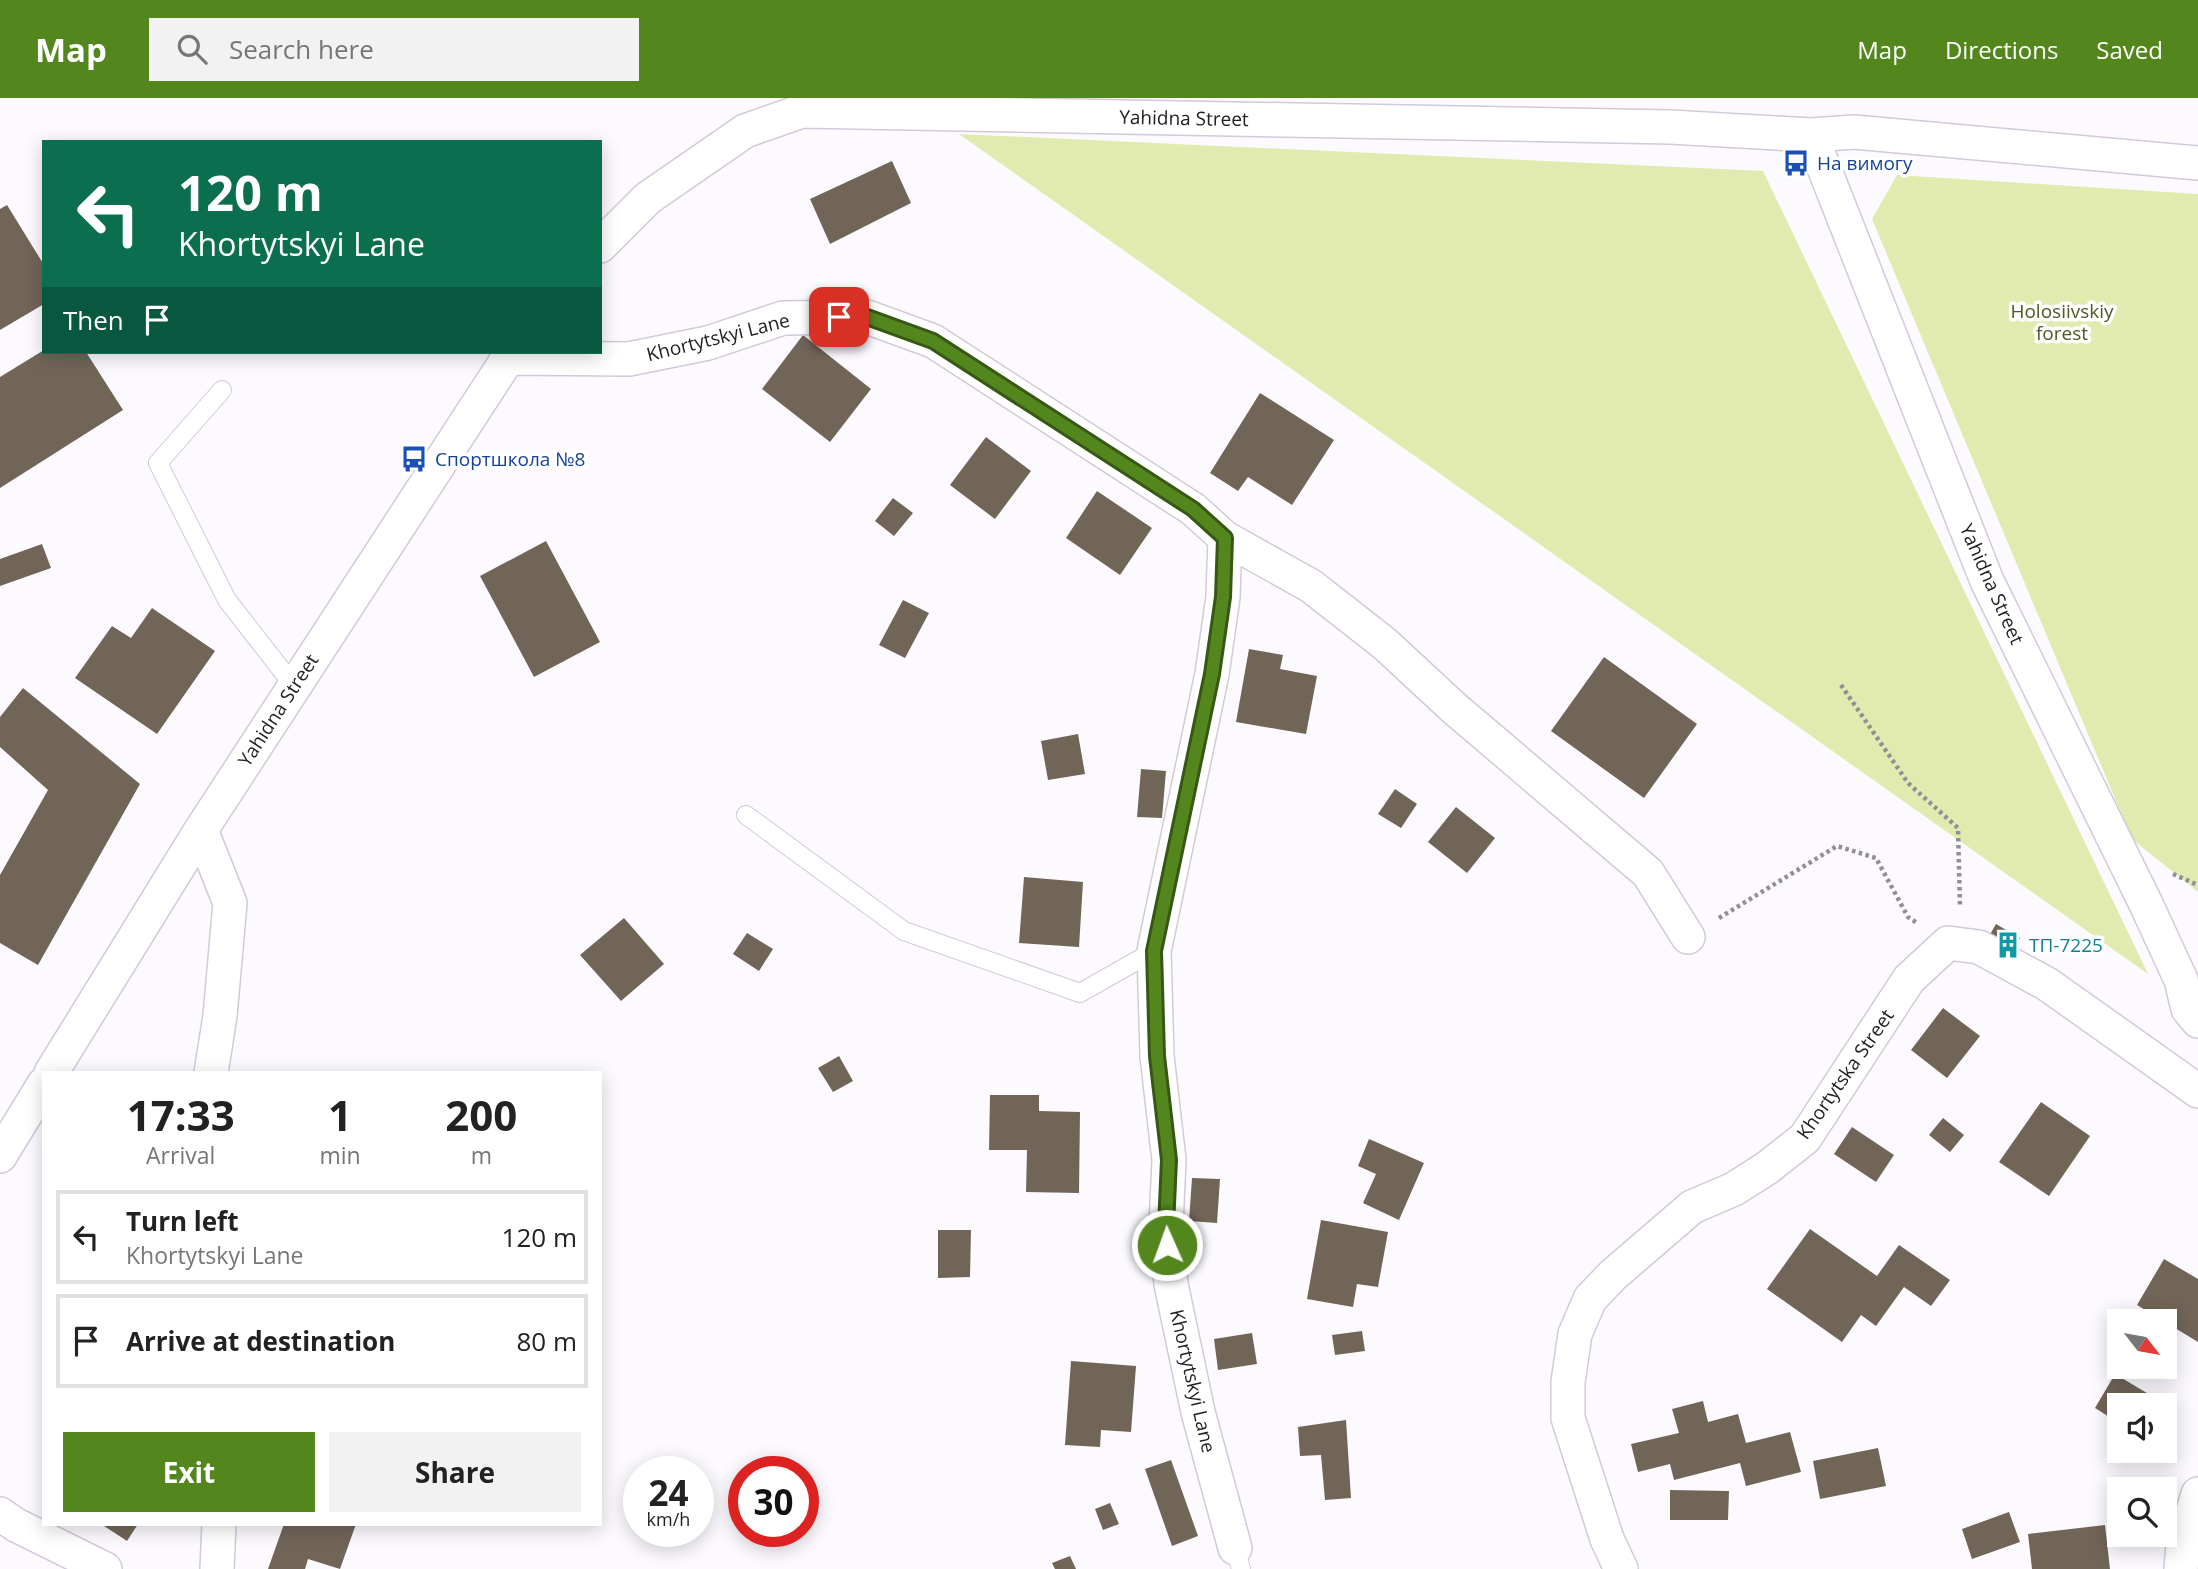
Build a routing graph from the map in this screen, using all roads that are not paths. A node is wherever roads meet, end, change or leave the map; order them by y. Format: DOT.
graph roads {
  1 [pos="1811,135"];
  2 [pos="2198,163"];
  3 [pos="602,244"];
  4 [pos="509,355"];
  5 [pos="222,390"];
  6 [pos="1225,538"];
  7 [pos="294,686"];
  8 [pos="746,815"];
  9 [pos="201,830"];
  10 [pos="1688,937"];
  11 [pos="1154,951"];
  12 [pos="2198,1021"];
  13 [pos="52,1071"];
  14 [pos="211,1071"];
  15 [pos="42,1087"];
  16 [pos="2198,1091"];
  17 [pos="0,1156"];
  18 [pos="2198,1494"];
  19 [pos="0,1514"];
  20 [pos="219,1526"];
  21 [pos="1238,1558"];
  22 [pos="105,1569"];
  23 [pos="217,1569"];
  24 [pos="1621,1569"];
  25 [pos="2182,1569"];
  1 -- 2 [label="street, Yahidna Street"];
  1 -- 3 [label="street, Yahidna Street"];
  1 -- 12 [label="street, Yahidna Street"];
  4 -- 6 [label="street, Khortytskyi Lane"];
  4 -- 7 [label="street, Yahidna Street"];
  5 -- 7 [label="lane"];
  6 -- 10 [label="street"];
  6 -- 11 [label="street, Khortytskyi Lane"];
  7 -- 9 [label="street, Yahidna Street"];
  8 -- 11 [label="lane"];
  9 -- 13 [label="street, Yahidna Street"];
  9 -- 14 [label="street"];
  11 -- 21 [label="street, Khortytskyi Lane"];
  15 -- 17 [label="street"];
  16 -- 24 [label="street, Khortytska Street"];
  18 -- 25 [label="street"];
  19 -- 22 [label="street"];
  20 -- 23 [label="street"];
}
